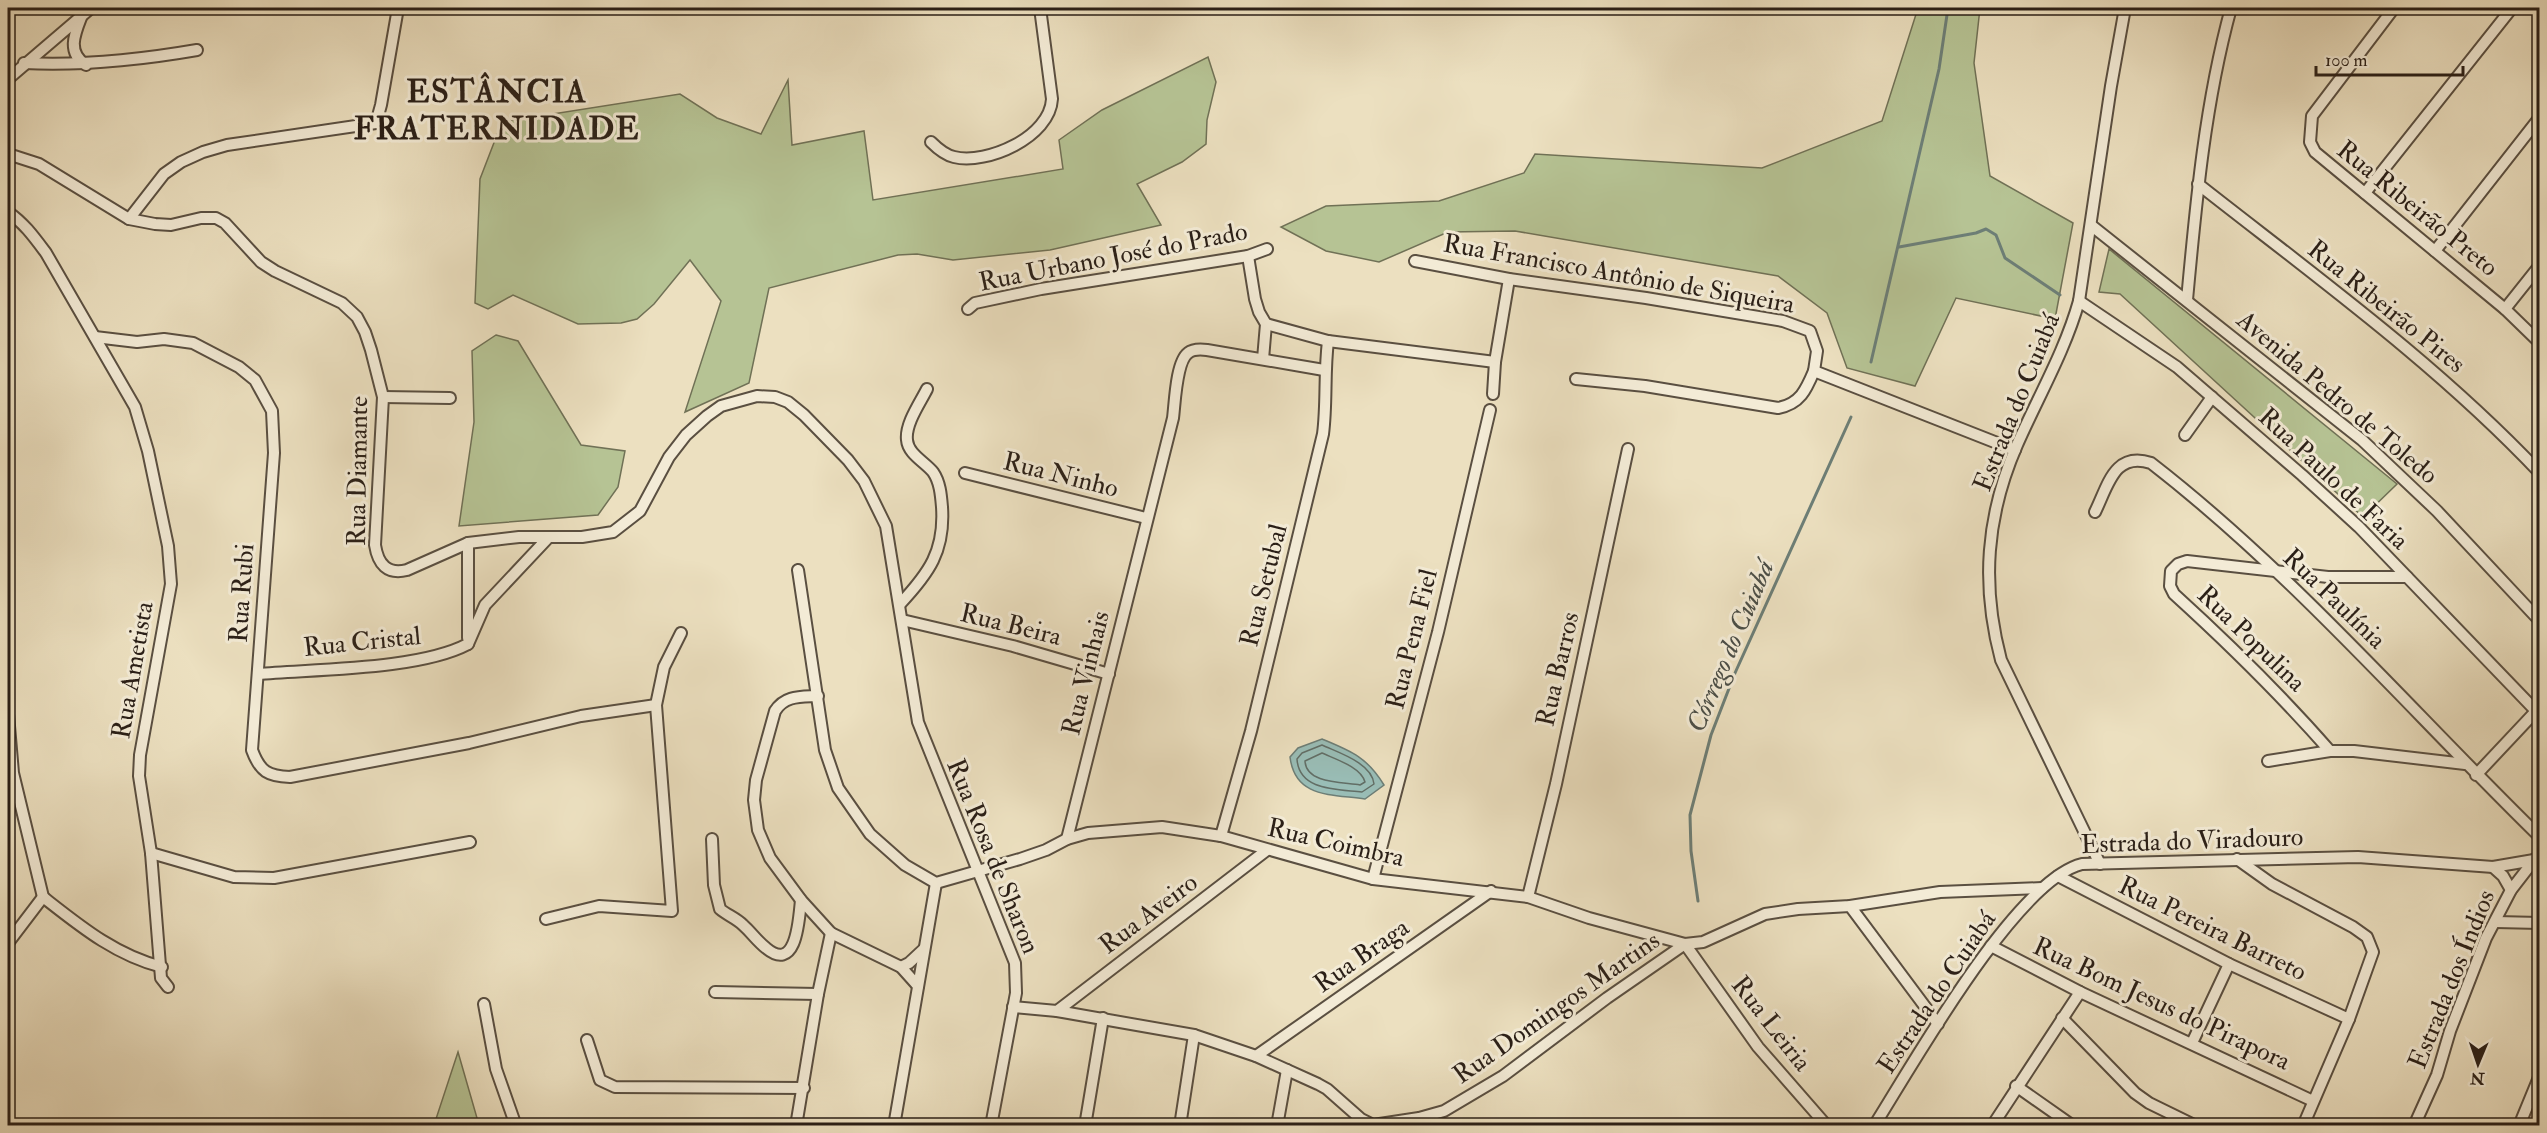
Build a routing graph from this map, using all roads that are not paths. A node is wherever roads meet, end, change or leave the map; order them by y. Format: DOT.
graph roads {
  1 [pos="91,8"];
  2 [pos="398,8"];
  3 [pos="1040,8"];
  4 [pos="2125,8"];
  5 [pos="2231,8"];
  6 [pos="2394,8"];
  7 [pos="2512,8"];
  8 [pos="80,11"];
  9 [pos="197,50"];
  10 [pos="24,63"];
  11 [pos="87,65"];
  12 [pos="8,79"];
  13 [pos="2540,117"];
  14 [pos="931,142"];
  15 [pos="8,154"];
  16 [pos="2198,184"];
  17 [pos="2365,193"];
  18 [pos="8,212"];
  19 [pos="129,219"];
  20 [pos="2092,226"];
  21 [pos="1267,249"];
  22 [pos="2435,251"];
  23 [pos="1248,256"];
  24 [pos="1415,261"];
  25 [pos="2540,265"];
  26 [pos="1509,279"];
  27 [pos="2187,300"];
  28 [pos="2079,302"];
  29 [pos="968,309"];
  30 [pos="2505,309"];
  31 [pos="1266,324"];
  32 [pos="95,337"];
  33 [pos="1328,341"];
  34 [pos="2540,343"];
  35 [pos="1263,359"];
  36 [pos="1495,362"];
  37 [pos="1324,370"];
  38 [pos="1814,371"];
  39 [pos="1576,378"];
  40 [pos="927,389"];
  41 [pos="1492,394"];
  42 [pos="383,397"];
  43 [pos="2212,397"];
  44 [pos="450,398"];
  45 [pos="1490,410"];
  46 [pos="2185,435"];
  47 [pos="1628,449"];
  48 [pos="2015,450"];
  49 [pos="965,473"];
  50 [pos="2540,473"];
  51 [pos="2095,512"];
  52 [pos="1146,518"];
  53 [pos="547,539"];
  54 [pos="468,543"];
  55 [pos="798,570"];
  56 [pos="2277,571"];
  57 [pos="2407,577"];
  58 [pos="900,604"];
  59 [pos="902,621"];
  60 [pos="2540,621"];
  61 [pos="681,633"];
  62 [pos="468,644"];
  63 [pos="258,674"];
  64 [pos="1109,674"];
  65 [pos="818,696"];
  66 [pos="656,705"];
  67 [pos="2538,710"];
  68 [pos="8,714"];
  69 [pos="2330,751"];
  70 [pos="2268,761"];
  71 [pos="2465,764"];
  72 [pos="2476,775"];
  73 [pos="10,776"];
  74 [pos="1221,836"];
  75 [pos="2540,837"];
  76 [pos="712,839"];
  77 [pos="1067,839"];
  78 [pos="470,842"];
  79 [pos="1267,850"];
  80 [pos="151,853"];
  81 [pos="2537,857"];
  82 [pos="2236,859"];
  83 [pos="2100,864"];
  84 [pos="2493,867"];
  85 [pos="978,870"];
  86 [pos="2058,876"];
  87 [pos="1373,879"];
  88 [pos="936,883"];
  89 [pos="2042,888"];
  90 [pos="2511,890"];
  91 [pos="1491,891"];
  92 [pos="43,897"];
  93 [pos="1528,897"];
  94 [pos="801,900"];
  95 [pos="1850,906"];
  96 [pos="546,919"];
  97 [pos="2496,922"];
  98 [pos="2540,923"];
  99 [pos="831,933"];
  100 [pos="8,943"];
  101 [pos="1685,944"];
  102 [pos="1991,946"];
  103 [pos="924,949"];
  104 [pos="2229,964"];
  105 [pos="162,967"];
  106 [pos="901,967"];
  107 [pos="918,986"];
  108 [pos="168,987"];
  109 [pos="715,992"];
  110 [pos="2080,992"];
  111 [pos="818,994"];
  112 [pos="484,1004"];
  113 [pos="1012,1007"];
  114 [pos="1057,1011"];
  115 [pos="1103,1018"];
  116 [pos="2062,1018"];
  117 [pos="2349,1019"];
  118 [pos="1938,1024"];
  119 [pos="1194,1035"];
  120 [pos="586,1040"];
  121 [pos="2192,1043"];
  122 [pos="1256,1056"];
  123 [pos="1287,1070"];
  124 [pos="2540,1075"];
  125 [pos="2016,1086"];
  126 [pos="804,1088"];
  127 [pos="2313,1101"];
  128 [pos="2528,1105"];
  129 [pos="2540,1111"];
  130 [pos="516,1125"];
  131 [pos="796,1125"];
  132 [pos="894,1125"];
  133 [pos="992,1125"];
  134 [pos="1085,1125"];
  135 [pos="1180,1125"];
  136 [pos="1277,1125"];
  137 [pos="1827,1125"];
  138 [pos="1874,1125"];
  139 [pos="1992,1125"];
  140 [pos="2073,1125"];
  141 [pos="2196,1125"];
  142 [pos="2303,1125"];
  143 [pos="2414,1125"];
  144 [pos="2519,1125"];
  1 -- 8 [label="street"];
  2 -- 19 [label="street"];
  3 -- 14 [label="street"];
  4 -- 20 [label="street, Estrada do Cuiabá"];
  5 -- 16 [label="street"];
  6 -- 17 [label="street, Rua Ribeirão Preto"];
  7 -- 17 [label="street"];
  8 -- 10 [label="street"];
  8 -- 11 [label="street"];
  9 -- 11 [label="street"];
  10 -- 11 [label="street"];
  10 -- 12 [label="street"];
  13 -- 22 [label="street"];
  15 -- 19 [label="street, Rua Diamante"];
  16 -- 27 [label="street"];
  16 -- 50 [label="street, Rua Ribeirão Pires"];
  17 -- 22 [label="street, Rua Ribeirão Preto"];
  18 -- 32 [label="street, Rua Ametista"];
  19 -- 42 [label="street, Rua Diamante"];
  20 -- 27 [label="street, Avenida Pedro de Toledo"];
  20 -- 28 [label="street, Estrada do Cuiabá"];
  21 -- 23 [label="street, Rua Urbano José do Prado"];
  22 -- 30 [label="street, Rua Ribeirão Preto"];
  23 -- 29 [label="street, Rua Urbano José do Prado"];
  23 -- 31 [label="street"];
  24 -- 26 [label="street, Rua Francisco Antônio de Siqueira"];
  25 -- 30 [label="street"];
  26 -- 36 [label="street"];
  26 -- 38 [label="street, Rua Francisco Antônio de Siqueira"];
  27 -- 60 [label="street, Avenida Pedro de Toledo"];
  28 -- 43 [label="street, Rua Paulo de Faria"];
  28 -- 48 [label="street, Estrada do Cuiabá"];
  30 -- 34 [label="street, Rua Ribeirão Preto"];
  31 -- 33 [label="street"];
  31 -- 35 [label="street"];
  32 -- 63 [label="street, Rua Rubi"];
  32 -- 80 [label="street, Rua Ametista"];
  33 -- 36 [label="street"];
  33 -- 37 [label="street, Rua Setubal"];
  35 -- 37 [label="street"];
  35 -- 52 [label="street, Rua Vinhais"];
  36 -- 41 [label="street"];
  37 -- 74 [label="street, Rua Setubal"];
  38 -- 39 [label="street"];
  38 -- 48 [label="street"];
  40 -- 58 [label="street"];
  42 -- 44 [label="street"];
  42 -- 54 [label="street, Rua Diamante"];
  43 -- 46 [label="street"];
  43 -- 57 [label="street, Rua Paulo de Faria"];
  45 -- 87 [label="street, Rua Pena Fiel"];
  47 -- 93 [label="street, Rua Barros"];
  48 -- 83 [label="street, Estrada do Cuiabá"];
  49 -- 52 [label="street, Rua Ninho"];
  51 -- 56 [label="street, Rua Paulínia"];
  52 -- 64 [label="street, Rua Vinhais"];
  53 -- 54 [label="street, Rua Diamante"];
  53 -- 58 [label="street, Rua Diamante"];
  53 -- 62 [label="street"];
  54 -- 62 [label="street"];
  55 -- 65 [label="street"];
  56 -- 57 [label="street, Rua Populina"];
  56 -- 69 [label="street, Rua Populina"];
  56 -- 71 [label="street, Rua Paulínia"];
  57 -- 67 [label="street, Rua Paulo de Faria"];
  58 -- 59 [label="street, Rua Rosa de Sharon"];
  59 -- 64 [label="street, Rua Beira"];
  59 -- 85 [label="street, Rua Rosa de Sharon"];
  61 -- 66 [label="street"];
  62 -- 63 [label="street, Rua Cristal"];
  63 -- 66 [label="street, Rua Rubi"];
  64 -- 77 [label="street, Rua Vinhais"];
  65 -- 88 [label="street"];
  65 -- 94 [label="street"];
  66 -- 96 [label="street"];
  67 -- 72 [label="street"];
  68 -- 73 [label="street"];
  69 -- 70 [label="street"];
  69 -- 71 [label="street"];
  71 -- 72 [label="street, Rua Paulínia"];
  72 -- 75 [label="street, Rua Paulínia"];
  73 -- 92 [label="street"];
  74 -- 77 [label="street, Rua Coimbra"];
  74 -- 79 [label="street, Rua Coimbra"];
  76 -- 94 [label="street"];
  77 -- 85 [label="street, Rua Coimbra"];
  78 -- 80 [label="street"];
  79 -- 87 [label="street, Rua Coimbra"];
  79 -- 114 [label="street, Rua Aveiro"];
  80 -- 105 [label="street, Rua Ametista"];
  81 -- 84 [label="street, Estrada do Viradouro"];
  81 -- 90 [label="street, Estrada dos Índios"];
  82 -- 83 [label="street, Estrada do Viradouro"];
  82 -- 84 [label="street, Estrada do Viradouro"];
  82 -- 117 [label="street"];
  83 -- 86 [label="street, Estrada do Viradouro"];
  84 -- 90 [label="street"];
  85 -- 88 [label="street, Rua Coimbra"];
  85 -- 113 [label="street, Rua Rosa de Sharon"];
  86 -- 89 [label="street, Estrada do Viradouro"];
  86 -- 104 [label="street, Rua Pereira Barreto"];
  87 -- 91 [label="street, Rua Coimbra"];
  88 -- 103 [label="street"];
  89 -- 95 [label="street"];
  89 -- 102 [label="street, Estrada do Cuiabá"];
  90 -- 97 [label="street, Estrada dos Índios"];
  91 -- 93 [label="street, Rua Coimbra"];
  91 -- 122 [label="street, Rua Braga"];
  92 -- 100 [label="street"];
  92 -- 105 [label="street"];
  93 -- 101 [label="street, Rua Coimbra"];
  94 -- 99 [label="street"];
  95 -- 101 [label="street"];
  95 -- 118 [label="street"];
  97 -- 98 [label="street"];
  97 -- 143 [label="street, Estrada dos Índios"];
  99 -- 106 [label="street"];
  99 -- 111 [label="street"];
  101 -- 123 [label="street, Rua Domingos Martins"];
  101 -- 137 [label="street, Rua Leiria"];
  102 -- 110 [label="street, Rua Bom Jesus do Pirapora"];
  102 -- 118 [label="street, Estrada do Cuiabá"];
  103 -- 106 [label="street"];
  103 -- 107 [label="street"];
  104 -- 117 [label="street, Rua Pereira Barreto"];
  104 -- 121 [label="street"];
  105 -- 108 [label="street, Rua Ametista"];
  106 -- 107 [label="street"];
  107 -- 132 [label="street"];
  109 -- 111 [label="street"];
  110 -- 116 [label="street"];
  110 -- 121 [label="street, Rua Bom Jesus do Pirapora"];
  111 -- 126 [label="street"];
  112 -- 130 [label="street"];
  113 -- 114 [label="street, Rua Domingos Martins"];
  113 -- 133 [label="street, Rua Rosa de Sharon"];
  114 -- 115 [label="street, Rua Domingos Martins"];
  115 -- 119 [label="street, Rua Domingos Martins"];
  115 -- 134 [label="street"];
  116 -- 125 [label="street"];
  116 -- 141 [label="street"];
  117 -- 127 [label="street"];
  118 -- 138 [label="street, Estrada do Cuiabá"];
  119 -- 122 [label="street, Rua Domingos Martins"];
  119 -- 135 [label="street"];
  120 -- 126 [label="street"];
  121 -- 127 [label="street, Rua Bom Jesus do Pirapora"];
  122 -- 123 [label="street, Rua Domingos Martins"];
  123 -- 136 [label="street"];
  124 -- 128 [label="street"];
  125 -- 139 [label="street"];
  125 -- 140 [label="street"];
  126 -- 131 [label="street"];
  127 -- 142 [label="street"];
  128 -- 129 [label="street"];
  128 -- 144 [label="street"];
}
